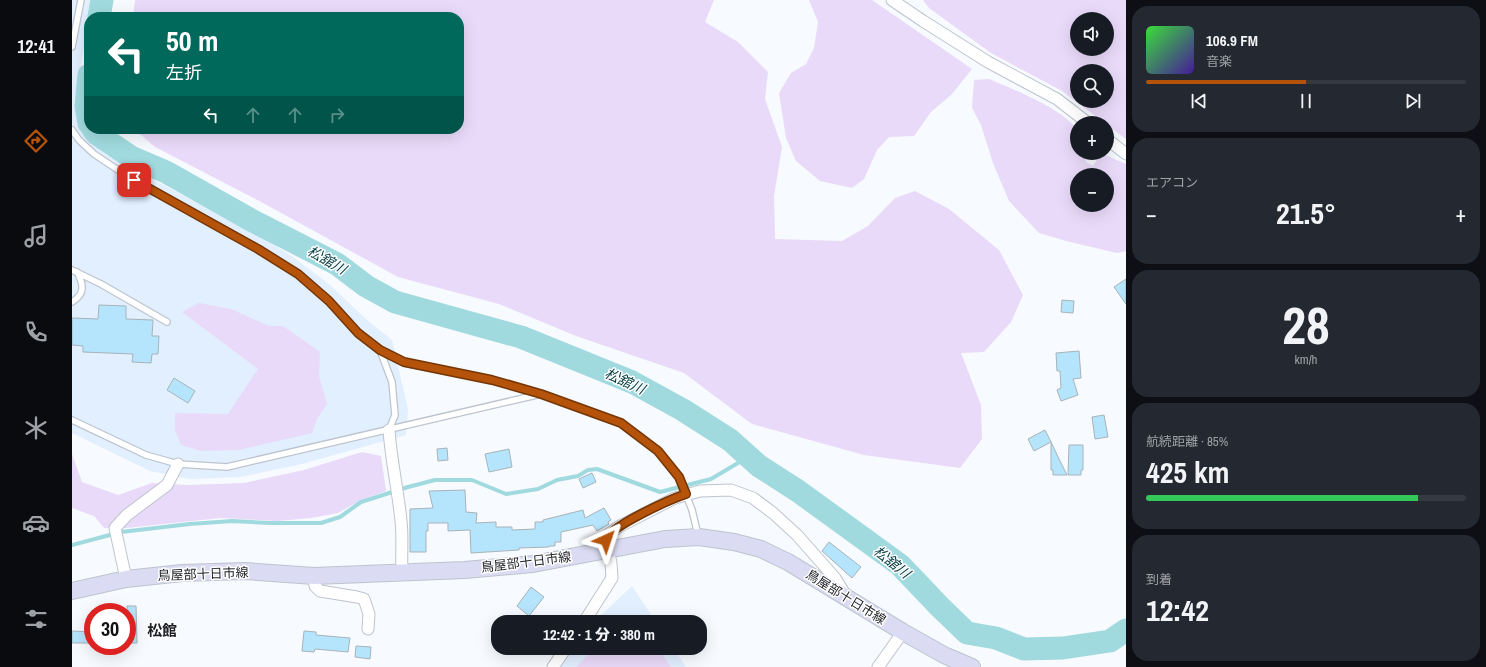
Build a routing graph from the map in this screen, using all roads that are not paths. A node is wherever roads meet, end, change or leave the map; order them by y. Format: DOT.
graph roads {
  1 [pos="80,0"];
  2 [pos="892,0"];
  3 [pos="72,47"];
  4 [pos="1079,116"];
  5 [pos="72,130"];
  6 [pos="1114,145"];
  7 [pos="1126,154"];
  8 [pos="74,271"];
  9 [pos="72,302"];
  10 [pos="167,322"];
  11 [pos="380,350"];
  12 [pos="541,394"];
  13 [pos="72,420"];
  14 [pos="389,430"];
  15 [pos="178,464"];
  16 [pos="686,494"];
  17 [pos="699,537"];
  18 [pos="608,551"];
  19 [pos="402,573"];
  20 [pos="314,576"];
  21 [pos="126,579"];
  22 [pos="72,590"];
  23 [pos="848,599"];
  24 [pos="588,615"];
  25 [pos="368,629"];
  26 [pos="903,632"];
  27 [pos="561,655"];
  28 [pos="553,667"];
  29 [pos="878,667"];
  30 [pos="972,667"];
  1 -- 3 [label="lane"];
  2 -- 4 [label="street"];
  5 -- 11 [label="lane"];
  6 -- 7 [label="street"];
  8 -- 9 [label="lane"];
  8 -- 10 [label="lane"];
  11 -- 12 [label="lane"];
  11 -- 14 [label="lane"];
  12 -- 14 [label="lane"];
  12 -- 16 [label="lane"];
  13 -- 15 [label="lane"];
  14 -- 15 [label="lane"];
  14 -- 19 [label="street"];
  15 -- 21 [label="street"];
  16 -- 17 [label="lane"];
  16 -- 18 [label="street"];
  16 -- 23 [label="street"];
  17 -- 18 [label="main road, 鳥屋部十日市線"];
  17 -- 23 [label="main road, 鳥屋部十日市線"];
  18 -- 19 [label="main road, 鳥屋部十日市線"];
  18 -- 24 [label="street"];
  19 -- 20 [label="main road, 鳥屋部十日市線"];
  20 -- 21 [label="main road, 鳥屋部十日市線"];
  20 -- 25 [label="street"];
  21 -- 22 [label="main road, 鳥屋部十日市線"];
  23 -- 26 [label="main road, 鳥屋部十日市線"];
  26 -- 29 [label="street"];
  26 -- 30 [label="main road, 鳥屋部十日市線"];
  27 -- 28 [label="street"];
}
